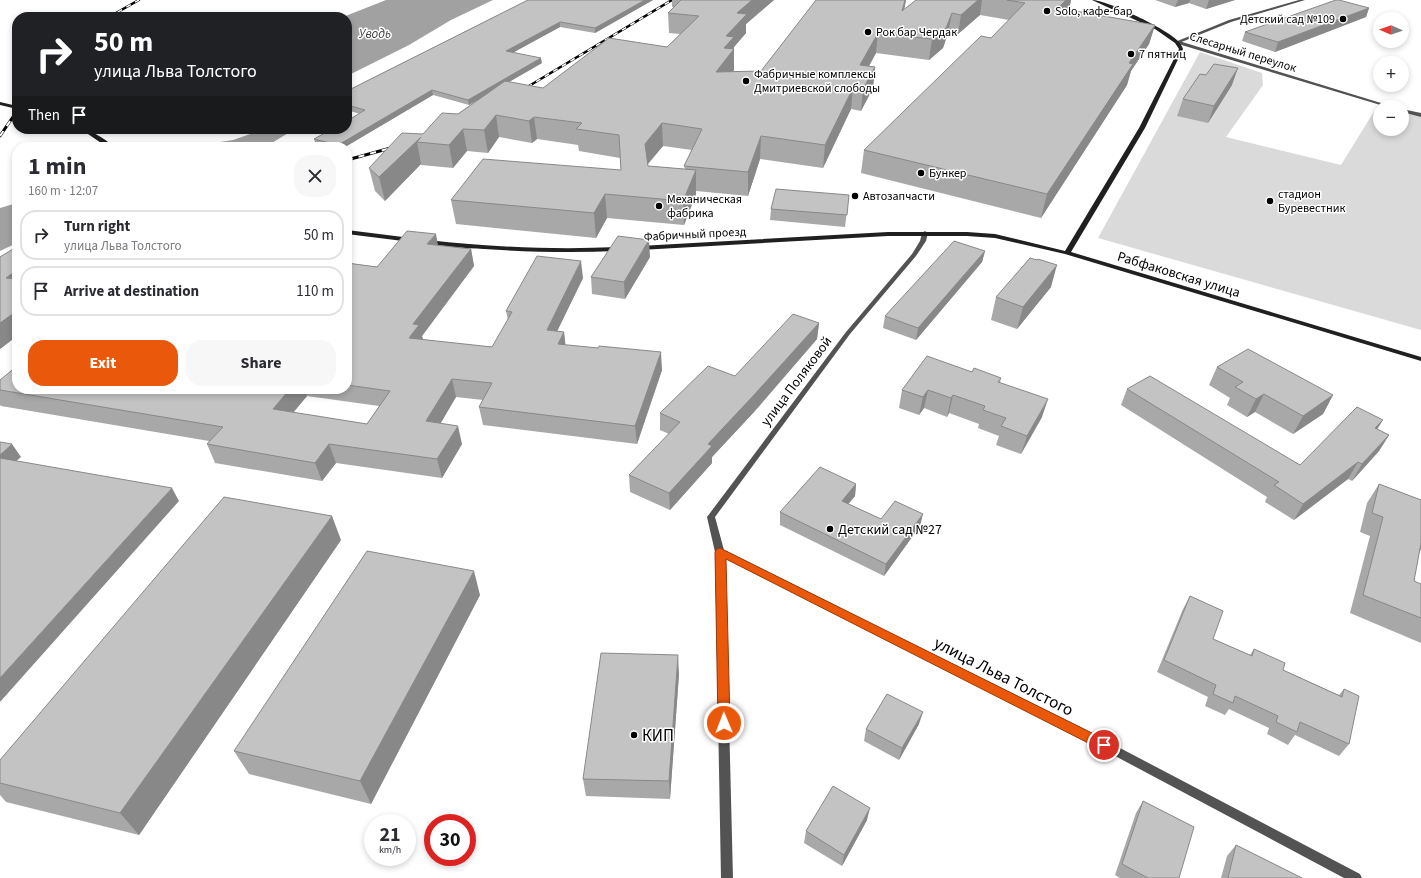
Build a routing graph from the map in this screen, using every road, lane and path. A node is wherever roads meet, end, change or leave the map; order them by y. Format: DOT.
graph roads {
  1 [pos="1094,0"];
  2 [pos="1302,0"];
  3 [pos="1177,42"];
  4 [pos="1373,101"];
  5 [pos="0,103"];
  6 [pos="12,107"];
  7 [pos="1409,112"];
  8 [pos="1421,115"];
  9 [pos="92,134"];
  10 [pos="104,142"];
  11 [pos="352,233"];
  12 [pos="925,233"];
  13 [pos="626,248"];
  14 [pos="633,248"];
  15 [pos="1067,253"];
  16 [pos="1421,359"];
  17 [pos="720,552"];
  18 [pos="727,878"];
  19 [pos="1356,878"];
  1 -- 3 [label="main road, Слесарный переулок"];
  2 -- 3 [label="street"];
  3 -- 4 [label="street, Слесарный переулок"];
  3 -- 15 [label="main road"];
  5 -- 6 [label="main road"];
  7 -- 8 [label="street"];
  9 -- 10 [label="main road"];
  11 -- 13 [label="main road, Фабричный проезд"];
  12 -- 14 [label="main road, Фабричный проезд"];
  12 -- 15 [label="main road, Рабфаковская улица"];
  12 -- 17 [label="street, улица Поляковой"];
  15 -- 16 [label="main road, Рабфаковская улица"];
  17 -- 18 [label="street"];
  17 -- 19 [label="street, улица Льва Толстого"];
}
